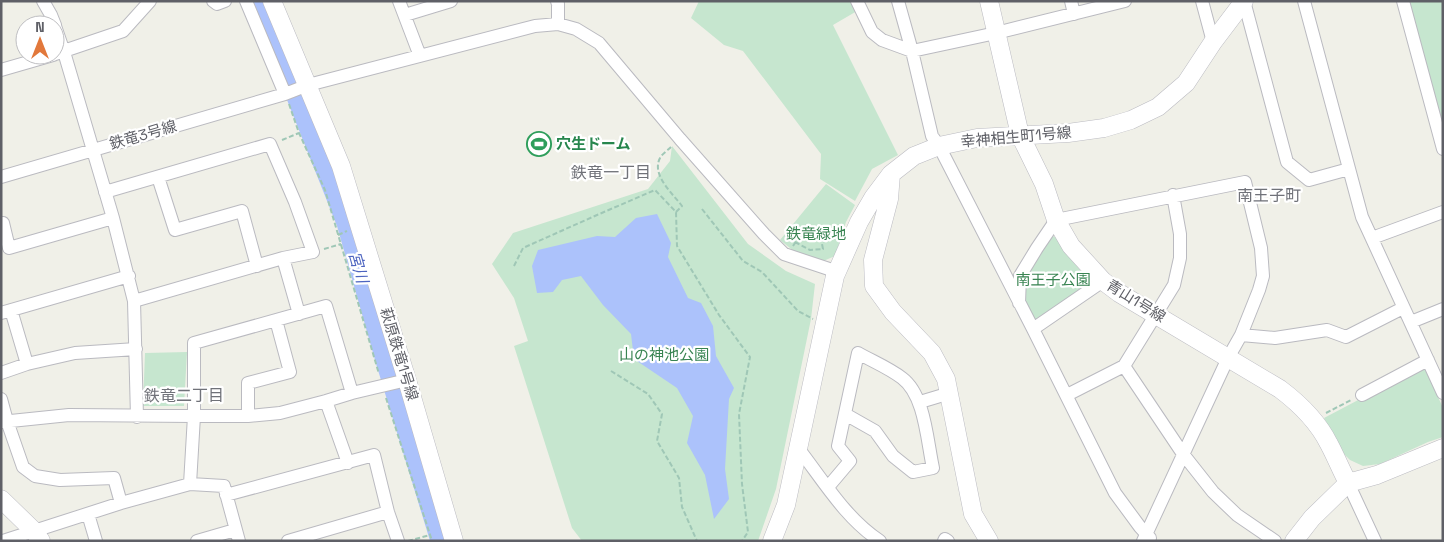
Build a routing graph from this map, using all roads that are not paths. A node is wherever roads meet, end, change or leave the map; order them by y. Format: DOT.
graph roads {
  1 [pos="43,1"];
  2 [pos="150,1"];
  3 [pos="213,1"];
  4 [pos="225,1"];
  5 [pos="246,1"];
  6 [pos="272,1"];
  7 [pos="399,1"];
  8 [pos="451,1"];
  9 [pos="556,1"];
  10 [pos="857,1"];
  11 [pos="898,1"];
  12 [pos="989,1"];
  13 [pos="1126,1"];
  14 [pos="1202,1"];
  15 [pos="1244,1"];
  16 [pos="1304,1"];
  17 [pos="1403,1"];
  18 [pos="1072,8"];
  19 [pos="51,15"];
  20 [pos="405,15"];
  21 [pos="558,24"];
  22 [pos="996,33"];
  23 [pos="1213,42"];
  24 [pos="65,51"];
  25 [pos="912,51"];
  26 [pos="420,56"];
  27 [pos="18,65"];
  28 [pos="61,65"];
  29 [pos="1,70"];
  30 [pos="308,86"];
  31 [pos="285,94"];
  32 [pos="1020,135"];
  33 [pos="939,146"];
  34 [pos="1443,149"];
  35 [pos="93,150"];
  36 [pos="1349,169"];
  37 [pos="891,174"];
  38 [pos="1,177"];
  39 [pos="158,177"];
  40 [pos="105,192"];
  41 [pos="1173,195"];
  42 [pos="1443,212"];
  43 [pos="113,218"];
  44 [pos="1056,220"];
  45 [pos="1,224"];
  46 [pos="1372,238"];
  47 [pos="283,258"];
  48 [pos="257,266"];
  49 [pos="129,276"];
  50 [pos="835,276"];
  51 [pos="1103,280"];
  52 [pos="134,301"];
  53 [pos="1019,303"];
  54 [pos="1403,308"];
  55 [pos="1443,309"];
  56 [pos="6,312"];
  57 [pos="299,314"];
  58 [pos="1157,315"];
  59 [pos="276,320"];
  60 [pos="1411,322"];
  61 [pos="1034,329"];
  62 [pos="1241,335"];
  63 [pos="136,349"];
  64 [pos="1228,358"];
  65 [pos="1428,360"];
  66 [pos="27,364"];
  67 [pos="1124,366"];
  68 [pos="1,373"];
  69 [pos="404,381"];
  70 [pos="352,393"];
  71 [pos="950,393"];
  72 [pos="1443,393"];
  73 [pos="1067,395"];
  74 [pos="1362,395"];
  75 [pos="1,399"];
  76 [pos="326,401"];
  77 [pos="920,402"];
  78 [pos="845,414"];
  79 [pos="194,416"];
  80 [pos="248,416"];
  81 [pos="137,417"];
  82 [pos="4,422"];
  83 [pos="798,448"];
  84 [pos="1443,448"];
  85 [pos="1183,454"];
  86 [pos="348,463"];
  87 [pos="1348,483"];
  88 [pos="190,484"];
  89 [pos="828,487"];
  90 [pos="226,495"];
  91 [pos="1,498"];
  92 [pos="122,503"];
  93 [pos="388,512"];
  94 [pos="88,514"];
  95 [pos="237,535"];
  96 [pos="38,536"];
  97 [pos="1147,538"];
  98 [pos="3,541"];
  99 [pos="96,541"];
  100 [pos="197,541"];
  101 [pos="288,541"];
  102 [pos="398,541"];
  103 [pos="454,541"];
  104 [pos="772,541"];
  105 [pos="880,541"];
  106 [pos="989,541"];
  107 [pos="1275,541"];
  108 [pos="1294,541"];
  109 [pos="1375,541"];
  1 -- 19 [label="street"];
  2 -- 24 [label="street"];
  3 -- 4 [label="street"];
  5 -- 31 [label="street"];
  6 -- 30 [label="street, 萩原鉄竜1号線"];
  7 -- 20 [label="street"];
  8 -- 20 [label="street"];
  9 -- 21 [label="street"];
  10 -- 25 [label="street"];
  11 -- 25 [label="street"];
  12 -- 22 [label="street, 青山1号線"];
  13 -- 18 [label="street"];
  14 -- 23 [label="street"];
  15 -- 23 [label="street, 幸神相生町1号線"];
  15 -- 36 [label="street"];
  16 -- 36 [label="street"];
  17 -- 34 [label="street"];
  18 -- 22 [label="street"];
  20 -- 26 [label="street"];
  21 -- 26 [label="street, 鉄竜3号線"];
  21 -- 50 [label="street"];
  22 -- 25 [label="street"];
  22 -- 32 [label="street, 青山1号線"];
  23 -- 32 [label="street, 幸神相生町1号線"];
  25 -- 33 [label="street"];
  26 -- 30 [label="street, 鉄竜3号線"];
  27 -- 29 [label="street"];
  28 -- 35 [label="street"];
  30 -- 31 [label="street, 鉄竜3号線"];
  30 -- 69 [label="street, 萩原鉄竜1号線"];
  31 -- 35 [label="street, 鉄竜3号線"];
  32 -- 33 [label="street, 幸神相生町1号線"];
  32 -- 44 [label="street, 青山1号線"];
  33 -- 37 [label="street, 幸神相生町1号線"];
  33 -- 53 [label="street"];
  35 -- 38 [label="street, 鉄竜3号線"];
  35 -- 40 [label="street"];
  36 -- 46 [label="street"];
  37 -- 50 [label="street, 幸神相生町1号線"];
  37 -- 71 [label="street"];
  39 -- 40 [label="street"];
  39 -- 47 [label="street"];
  39 -- 48 [label="street"];
  40 -- 43 [label="street"];
  41 -- 44 [label="street"];
  41 -- 58 [label="street"];
  41 -- 62 [label="street"];
  42 -- 46 [label="street"];
  43 -- 45 [label="street"];
  43 -- 49 [label="street"];
  44 -- 51 [label="street, 青山1号線"];
  44 -- 53 [label="street"];
  46 -- 54 [label="street"];
  47 -- 48 [label="street"];
  47 -- 57 [label="street"];
  48 -- 52 [label="street"];
  49 -- 52 [label="street"];
  49 -- 56 [label="street"];
  50 -- 83 [label="street, 幸神相生町1号線"];
  51 -- 58 [label="street, 青山1号線"];
  51 -- 61 [label="street"];
  52 -- 63 [label="street"];
  53 -- 61 [label="street"];
  54 -- 60 [label="street"];
  54 -- 62 [label="street"];
  55 -- 60 [label="street"];
  56 -- 66 [label="street"];
  57 -- 59 [label="street"];
  57 -- 70 [label="street"];
  58 -- 64 [label="street, 青山1号線"];
  58 -- 67 [label="street"];
  59 -- 79 [label="street"];
  59 -- 80 [label="street"];
  60 -- 65 [label="street"];
  61 -- 73 [label="street"];
  62 -- 64 [label="street"];
  63 -- 66 [label="street"];
  63 -- 81 [label="street"];
  64 -- 85 [label="street"];
  64 -- 87 [label="street, 青山1号線"];
  65 -- 72 [label="street"];
  65 -- 74 [label="street"];
  66 -- 68 [label="street"];
  67 -- 73 [label="street"];
  67 -- 85 [label="street"];
  69 -- 70 [label="street"];
  69 -- 103 [label="street, 萩原鉄竜1号線"];
  70 -- 76 [label="street"];
  71 -- 77 [label="street"];
  71 -- 106 [label="street"];
  73 -- 97 [label="street"];
  75 -- 82 [label="street"];
  76 -- 80 [label="street"];
  76 -- 86 [label="street"];
  77 -- 78 [label="street"];
  77 -- 78 [label="street"];
  78 -- 89 [label="street"];
  79 -- 80 [label="street"];
  79 -- 81 [label="street"];
  79 -- 88 [label="street"];
  81 -- 82 [label="street"];
  82 -- 92 [label="street"];
  83 -- 89 [label="street"];
  83 -- 104 [label="street, 幸神相生町1号線"];
  84 -- 87 [label="street"];
  85 -- 97 [label="street"];
  85 -- 107 [label="street"];
  86 -- 90 [label="street"];
  86 -- 93 [label="street"];
  87 -- 108 [label="street"];
  87 -- 109 [label="street"];
  88 -- 90 [label="street"];
  88 -- 92 [label="street"];
  89 -- 105 [label="street"];
  90 -- 95 [label="street"];
  91 -- 96 [label="street"];
  92 -- 94 [label="street"];
  93 -- 101 [label="street"];
  93 -- 102 [label="street"];
  94 -- 96 [label="street"];
  94 -- 99 [label="street"];
  95 -- 100 [label="street"];
  96 -- 98 [label="street"];
}
